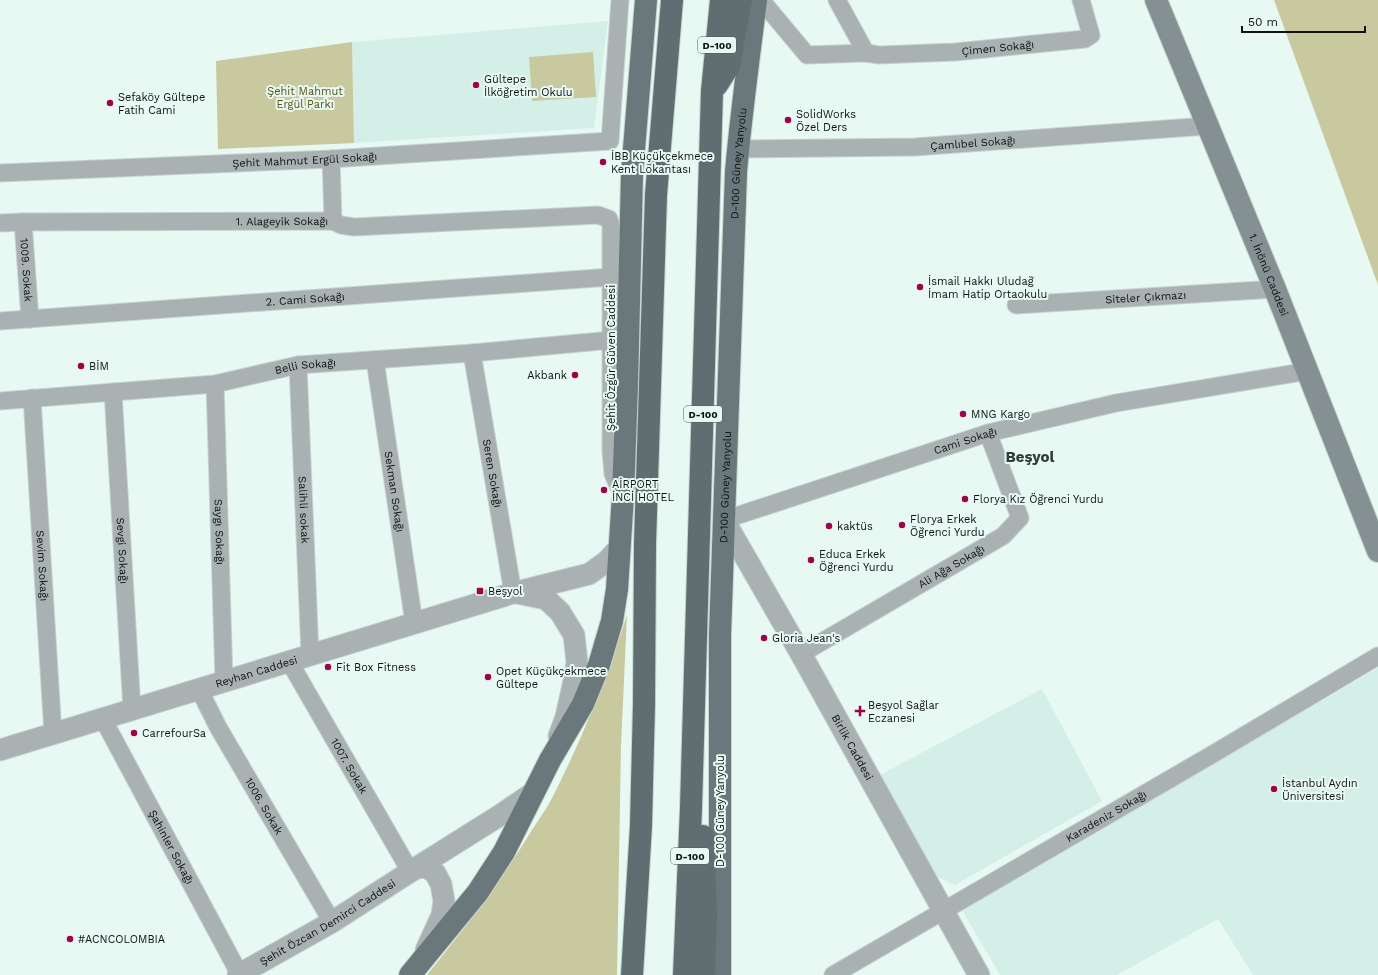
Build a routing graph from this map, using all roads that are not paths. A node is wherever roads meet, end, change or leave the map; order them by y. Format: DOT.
graph roads {
  1 [pos="620,0"];
  2 [pos="646,0"];
  3 [pos="672,0"];
  4 [pos="721,0"];
  5 [pos="742,0"];
  6 [pos="756,0"];
  7 [pos="761,0"];
  8 [pos="837,0"];
  9 [pos="1080,0"];
  10 [pos="1156,0"];
  11 [pos="866,54"];
  12 [pos="712,90"];
  13 [pos="1207,126"];
  14 [pos="738,149"];
  15 [pos="331,159"];
  16 [pos="0,173"];
  17 [pos="609,218"];
  18 [pos="333,220"];
  19 [pos="23,222"];
  20 [pos="0,223"];
  21 [pos="611,277"];
  22 [pos="1275,289"];
  23 [pos="1016,305"];
  24 [pos="30,319"];
  25 [pos="0,321"];
  26 [pos="612,340"];
  27 [pos="472,353"];
  28 [pos="375,360"];
  29 [pos="298,365"];
  30 [pos="1308,371"];
  31 [pos="215,384"];
  32 [pos="113,392"];
  33 [pos="32,398"];
  34 [pos="0,401"];
  35 [pos="988,433"];
  36 [pos="623,495"];
  37 [pos="724,520"];
  38 [pos="620,547"];
  39 [pos="1378,551"];
  40 [pos="513,592"];
  41 [pos="414,623"];
  42 [pos="801,654"];
  43 [pos="310,655"];
  44 [pos="1378,656"];
  45 [pos="289,661"];
  46 [pos="224,681"];
  47 [pos="198,689"];
  48 [pos="132,710"];
  49 [pos="103,719"];
  50 [pos="53,734"];
  51 [pos="693,737"];
  52 [pos="0,750"];
  53 [pos="550,760"];
  54 [pos="534,792"];
  55 [pos="413,870"];
  56 [pos="943,910"];
  57 [pos="332,922"];
  58 [pos="416,968"];
  59 [pos="239,975"];
  60 [pos="632,975"];
  61 [pos="684,975"];
  62 [pos="704,975"];
  63 [pos="720,975"];
  64 [pos="833,975"];
  65 [pos="979,975"];
  1 -- 15 [label="street, Şehit Mahmut Ergül Sokağı"];
  2 -- 36 [label="main road"];
  3 -- 60 [label="highway"];
  4 -- 12 [label="highway, D-100"];
  5 -- 12 [label="highway"];
  6 -- 14 [label="main road, D-100 Güney Yanyolu"];
  7 -- 11 [label="street"];
  8 -- 11 [label="street"];
  9 -- 11 [label="street, Çimen Sokağı"];
  10 -- 13 [label="main road, 1. İnönü Caddesi"];
  12 -- 51 [label="highway, D-100"];
  13 -- 14 [label="street, Çamlıbel Sokağı"];
  13 -- 22 [label="main road, 1. İnönü Caddesi"];
  14 -- 37 [label="main road, D-100 Güney Yanyolu"];
  15 -- 16 [label="street, Şehit Mahmut Ergül Sokağı"];
  15 -- 18 [label="street"];
  17 -- 18 [label="street, 1. Alageyik Sokağı"];
  17 -- 21 [label="street, Şehit Özgür Güven Caddesi"];
  18 -- 19 [label="street, 1. Alageyik Sokağı"];
  19 -- 20 [label="street, 1. Alageyik Sokağı"];
  19 -- 24 [label="street, 1009. Sokak"];
  21 -- 24 [label="street, 2. Cami Sokağı"];
  21 -- 26 [label="street, Şehit Özgür Güven Caddesi"];
  22 -- 23 [label="street, Siteler Çıkmazı"];
  22 -- 30 [label="main road, 1. İnönü Caddesi"];
  24 -- 25 [label="street, 2. Cami Sokağı"];
  26 -- 27 [label="street, Belli Sokağı"];
  26 -- 36 [label="street, Şehit Özgür Güven Caddesi"];
  27 -- 28 [label="street, Belli Sokağı"];
  27 -- 40 [label="street, Seren Sokağı"];
  28 -- 29 [label="street, Belli Sokağı"];
  28 -- 41 [label="street, Sekman Sokağı"];
  29 -- 31 [label="street, Belli Sokağı"];
  29 -- 43 [label="street, Salihli sokak"];
  30 -- 35 [label="street, Cami Sokağı"];
  30 -- 39 [label="main road, 1. İnönü Caddesi"];
  31 -- 32 [label="street, Belli Sokağı"];
  31 -- 46 [label="street, Saygı Sokağı"];
  32 -- 33 [label="street, Belli Sokağı"];
  32 -- 48 [label="street, Sevgi Sokağı"];
  33 -- 34 [label="street, Belli Sokağı"];
  33 -- 50 [label="street, Sevim Sokağı"];
  35 -- 37 [label="street, Cami Sokağı"];
  35 -- 42 [label="street, Ali Ağa Sokağı"];
  36 -- 38 [label="main road"];
  37 -- 42 [label="street, Birlik Caddesi"];
  37 -- 63 [label="main road, D-100 Güney Yanyolu"];
  38 -- 40 [label="street, Reyhan Caddesi"];
  38 -- 53 [label="main road"];
  40 -- 41 [label="street, Reyhan Caddesi"];
  40 -- 53 [label="street"];
  41 -- 43 [label="street, Reyhan Caddesi"];
  42 -- 56 [label="street, Birlik Caddesi"];
  43 -- 45 [label="street, Reyhan Caddesi"];
  44 -- 56 [label="street, Karadeniz Sokağı"];
  45 -- 46 [label="street, Reyhan Caddesi"];
  45 -- 55 [label="street, 1007. Sokak"];
  46 -- 47 [label="street, Reyhan Caddesi"];
  47 -- 48 [label="street, Reyhan Caddesi"];
  47 -- 57 [label="street, 1006. Sokak"];
  48 -- 49 [label="street, Reyhan Caddesi"];
  49 -- 50 [label="street, Reyhan Caddesi"];
  49 -- 59 [label="street, Şahinler Sokağı"];
  50 -- 52 [label="street, Reyhan Caddesi"];
  51 -- 61 [label="highway, D-100"];
  51 -- 62 [label="highway"];
  53 -- 54 [label="main road"];
  54 -- 55 [label="street, Şehit Özcan Demirci Caddesi"];
  54 -- 58 [label="main road"];
  55 -- 57 [label="street, Şehit Özcan Demirci Caddesi"];
  55 -- 58 [label="street"];
  56 -- 64 [label="street, Karadeniz Sokağı"];
  56 -- 65 [label="street, Birlik Caddesi"];
  57 -- 59 [label="street, Şehit Özcan Demirci Caddesi"];
}
